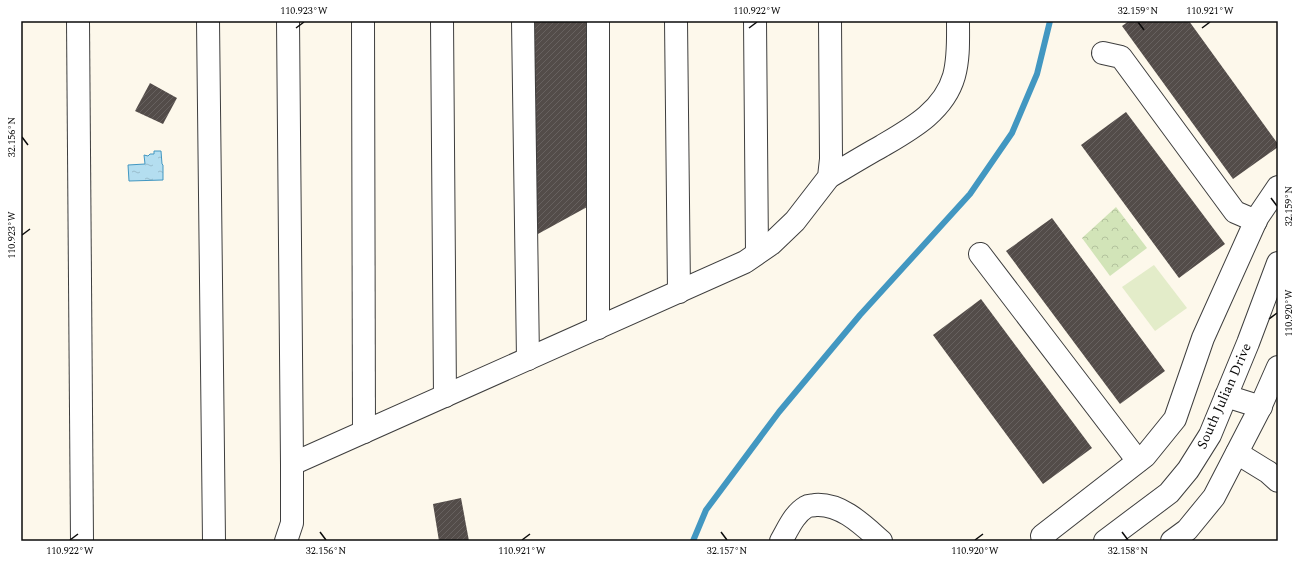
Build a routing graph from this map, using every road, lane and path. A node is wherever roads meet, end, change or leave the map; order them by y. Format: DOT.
graph roads {
  1 [pos="78,21"];
  2 [pos="208,21"];
  3 [pos="288,21"];
  4 [pos="363,21"];
  5 [pos="442,21"];
  6 [pos="523,21"];
  7 [pos="598,21"];
  8 [pos="676,21"];
  9 [pos="755,21"];
  10 [pos="830,21"];
  11 [pos="958,21"];
  12 [pos="1103,52"];
  13 [pos="829,177"];
  14 [pos="1278,187"];
  15 [pos="1256,221"];
  16 [pos="757,253"];
  17 [pos="980,254"];
  18 [pos="1278,263"];
  19 [pos="678,292"];
  20 [pos="598,328"];
  21 [pos="528,359"];
  22 [pos="1278,367"];
  23 [pos="445,396"];
  24 [pos="1226,396"];
  25 [pos="1260,406"];
  26 [pos="364,432"];
  27 [pos="1237,453"];
  28 [pos="1138,461"];
  29 [pos="292,464"];
  30 [pos="1278,481"];
  31 [pos="82,541"];
  32 [pos="214,541"];
  33 [pos="286,541"];
  34 [pos="781,541"];
  35 [pos="881,541"];
  36 [pos="1045,541"];
  37 [pos="1105,541"];
  38 [pos="1172,541"];
  1 -- 31 [label="street"];
  2 -- 32 [label="street"];
  3 -- 29 [label="street"];
  4 -- 26 [label="street"];
  5 -- 23 [label="street"];
  6 -- 21 [label="street"];
  7 -- 20 [label="street"];
  8 -- 19 [label="street"];
  9 -- 16 [label="street"];
  10 -- 13 [label="street"];
  11 -- 13 [label="street"];
  12 -- 15 [label="street"];
  13 -- 16 [label="street"];
  14 -- 15 [label="street"];
  15 -- 28 [label="street"];
  16 -- 19 [label="street"];
  17 -- 28 [label="street"];
  18 -- 24 [label="street, South Julian Drive"];
  19 -- 20 [label="street"];
  20 -- 21 [label="street"];
  21 -- 23 [label="street"];
  22 -- 25 [label="street"];
  23 -- 26 [label="street"];
  24 -- 25 [label="street"];
  24 -- 37 [label="street, South Julian Drive"];
  25 -- 27 [label="street"];
  26 -- 29 [label="street"];
  27 -- 30 [label="street"];
  27 -- 38 [label="street"];
  28 -- 36 [label="street"];
  29 -- 33 [label="street"];
  34 -- 35 [label="street"];
}
